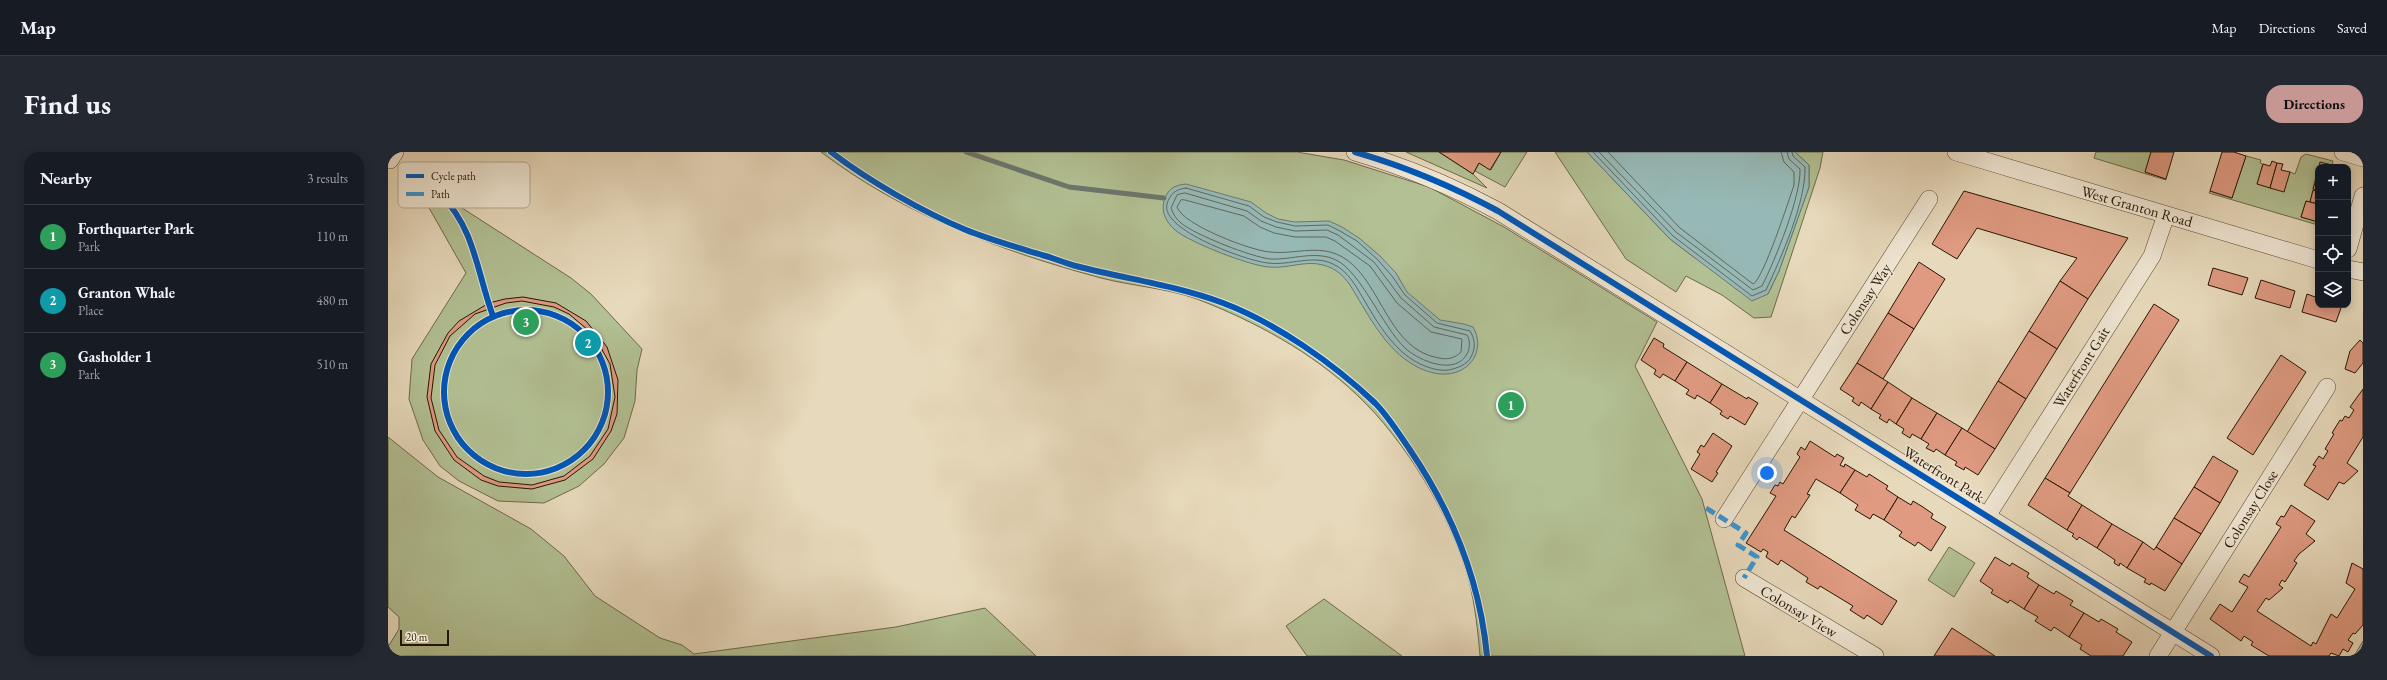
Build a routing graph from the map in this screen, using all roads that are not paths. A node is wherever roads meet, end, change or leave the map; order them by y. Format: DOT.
graph roads {
  1 [pos="1355,152"];
  2 [pos="1956,152"];
  3 [pos="2343,152"];
  4 [pos="2363,158"];
  5 [pos="2363,196"];
  6 [pos="1929,199"];
  7 [pos="2166,215"];
  8 [pos="2351,238"];
  9 [pos="2315,259"];
  10 [pos="2351,270"];
  11 [pos="2363,272"];
  12 [pos="2327,387"];
  13 [pos="1801,399"];
  14 [pos="1987,516"];
  15 [pos="1724,519"];
  16 [pos="1744,578"];
  17 [pos="2173,631"];
  18 [pos="1875,656"];
  19 [pos="2158,656"];
  20 [pos="2211,656"];
  1 -- 13 [label="street, Waterfront Park"];
  2 -- 7 [label="street, West Granton Road"];
  3 -- 4 [label="street"];
  5 -- 8 [label="street"];
  6 -- 13 [label="street, Colonsay Way"];
  7 -- 9 [label="street, West Granton Road"];
  7 -- 14 [label="street, Waterfront Gait"];
  10 -- 11 [label="street"];
  12 -- 17 [label="street, Colonsay Close"];
  13 -- 14 [label="street, Waterfront Park"];
  13 -- 15 [label="street, Colonsay Way"];
  14 -- 17 [label="street, Waterfront Park"];
  16 -- 18 [label="street, Colonsay View"];
  17 -- 19 [label="street"];
  17 -- 20 [label="street, Waterfront Park"];
}
